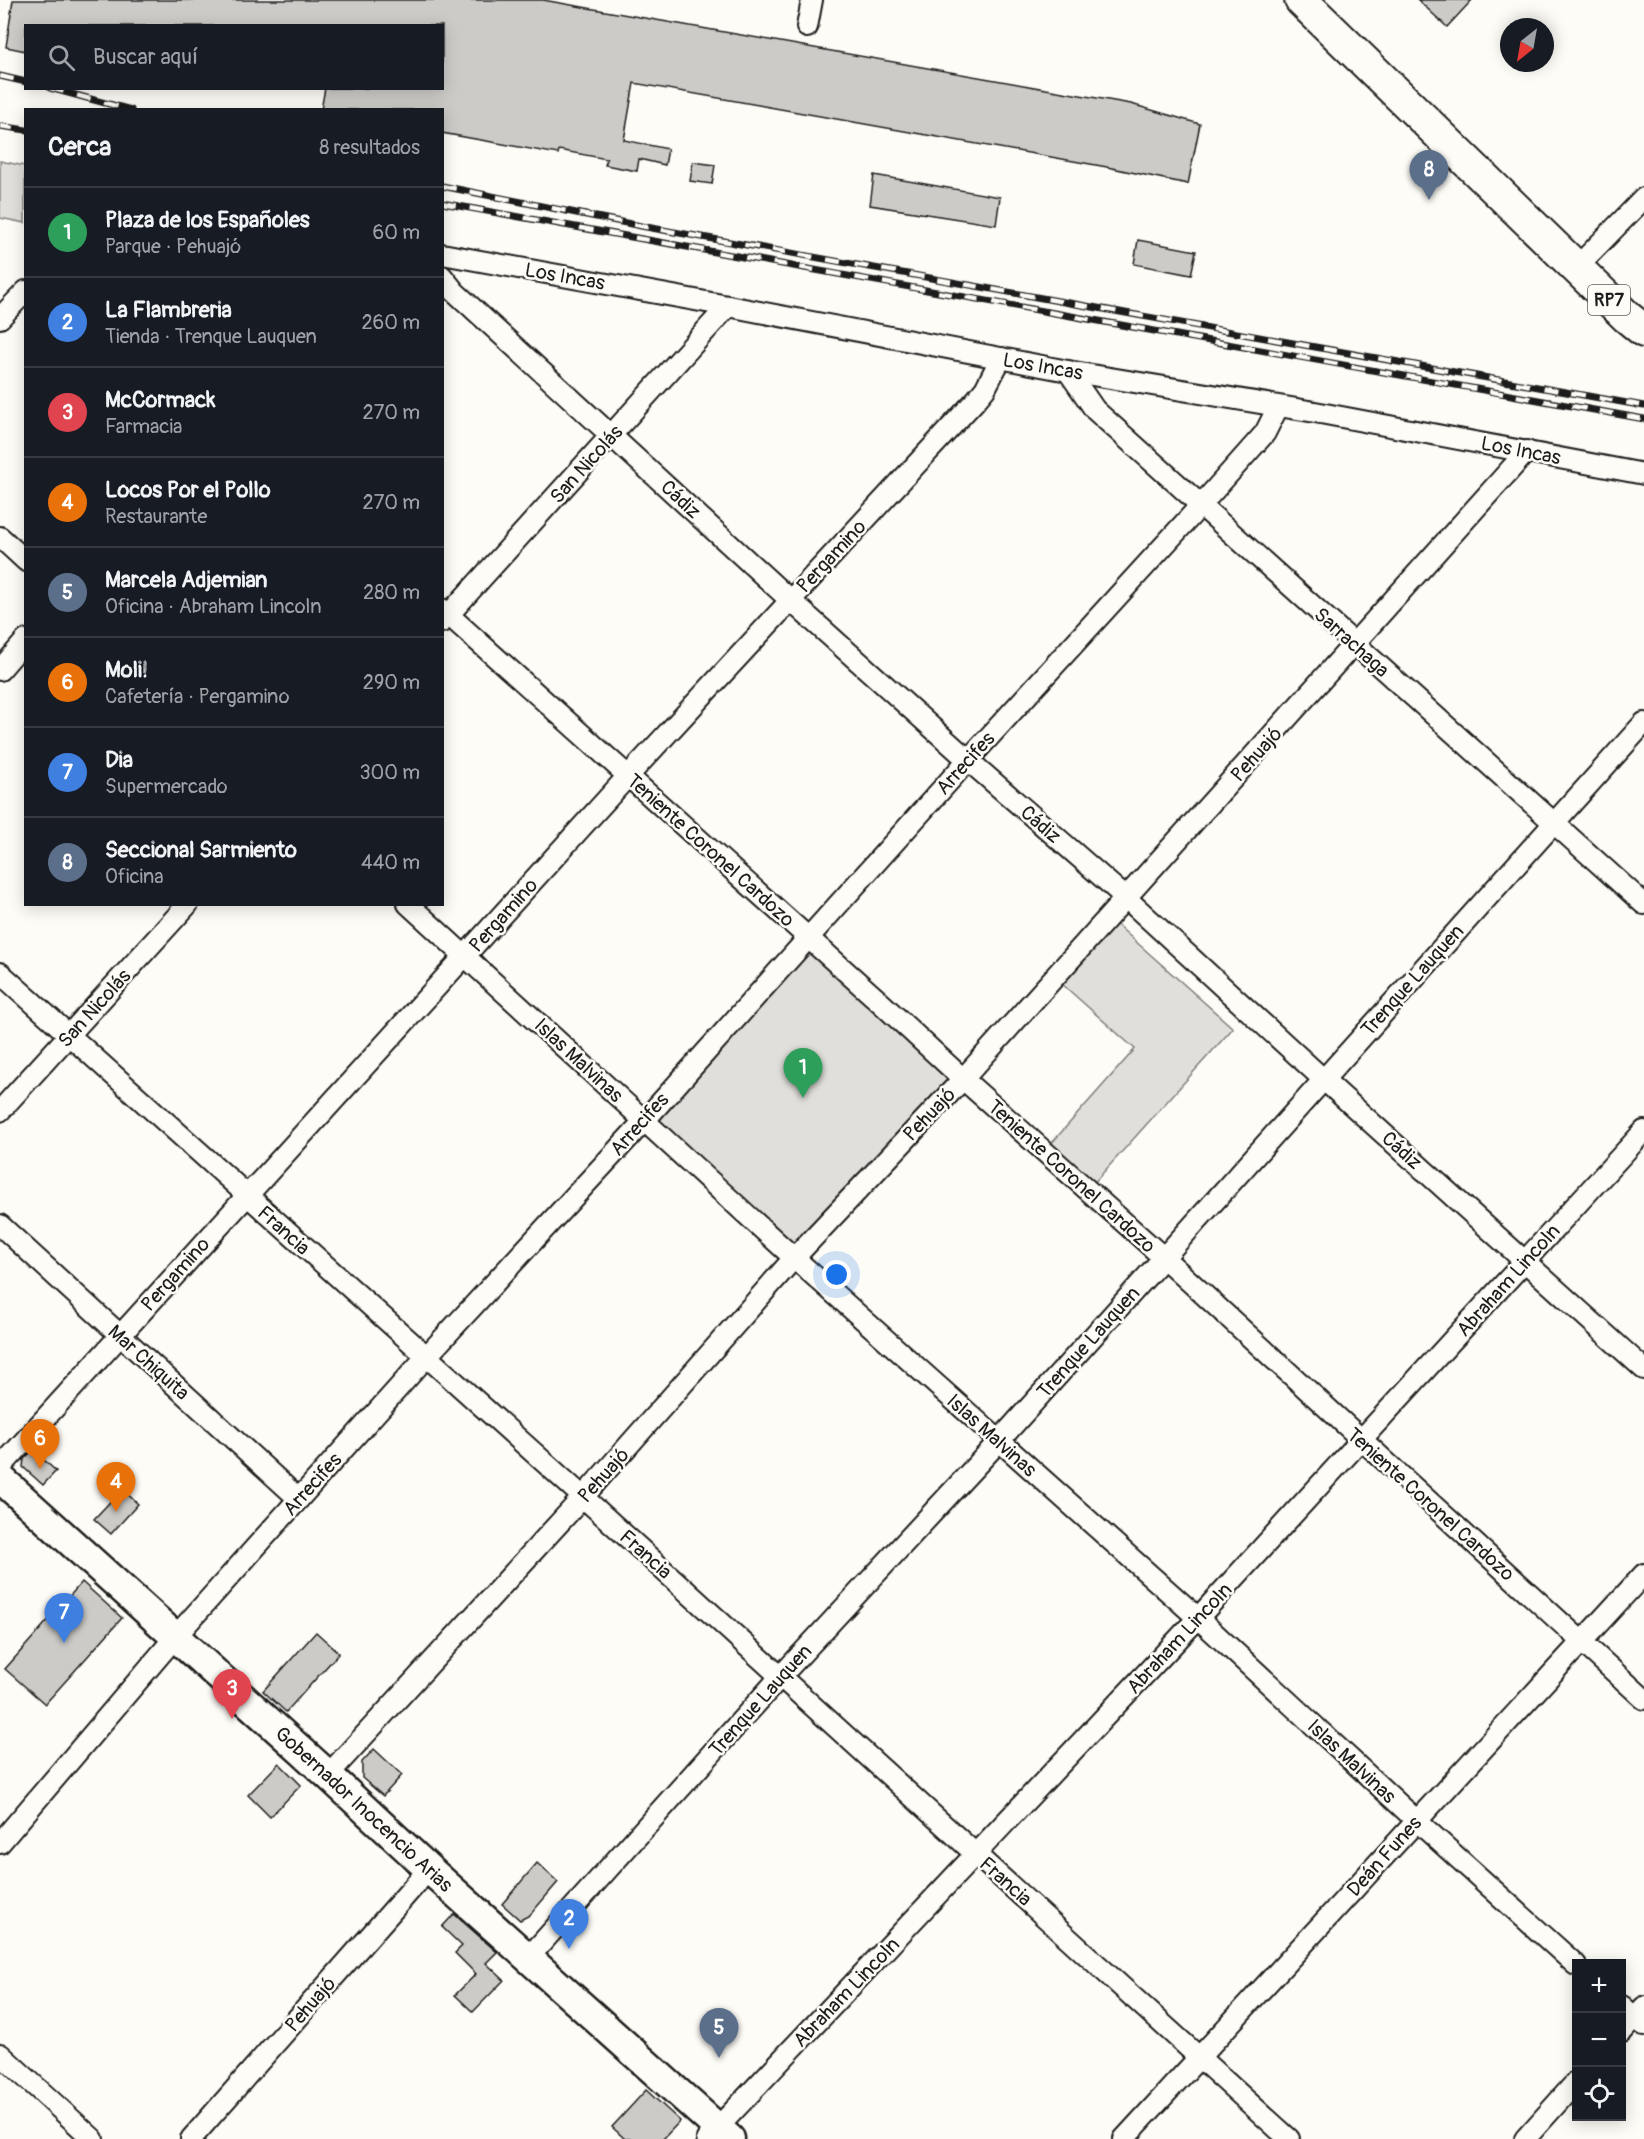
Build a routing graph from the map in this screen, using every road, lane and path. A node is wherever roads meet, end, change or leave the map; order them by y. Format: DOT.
graph roads {
  1 [pos="812,0"];
  2 [pos="1301,0"];
  3 [pos="807,27"];
  4 [pos="1644,198"];
  5 [pos="444,254"];
  6 [pos="1576,268"];
  7 [pos="444,278"];
  8 [pos="24,293"];
  9 [pos="728,306"];
  10 [pos="0,318"];
  11 [pos="1644,331"];
  12 [pos="1001,358"];
  13 [pos="1068,371"];
  14 [pos="1278,407"];
  15 [pos="612,435"];
  16 [pos="1527,451"];
  17 [pos="1644,474"];
  18 [pos="1201,505"];
  19 [pos="0,537"];
  20 [pos="24,559"];
  21 [pos="790,600"];
  22 [pos="445,615"];
  23 [pos="24,642"];
  24 [pos="1354,645"];
  25 [pos="0,670"];
  26 [pos="1644,723"];
  27 [pos="968,760"];
  28 [pos="628,776"];
  29 [pos="1554,823"];
  30 [pos="1126,898"];
  31 [pos="1644,904"];
  32 [pos="186,906"];
  33 [pos="410,906"];
  34 [pos="808,938"];
  35 [pos="466,956"];
  36 [pos="0,973"];
  37 [pos="68,1036"];
  38 [pos="963,1079"];
  39 [pos="1323,1079"];
  40 [pos="0,1111"];
  41 [pos="644,1121"];
  42 [pos="1644,1131"];
  43 [pos="246,1195"];
  44 [pos="0,1225"];
  45 [pos="794,1258"];
  46 [pos="1164,1258"];
  47 [pos="1525,1261"];
  48 [pos="120,1335"];
  49 [pos="426,1357"];
  50 [pos="1644,1370"];
  51 [pos="999,1441"];
  52 [pos="1361,1441"];
  53 [pos="0,1468"];
  54 [pos="0,1478"];
  55 [pos="583,1497"];
  56 [pos="299,1499"];
  57 [pos="1644,1574"];
  58 [pos="1198,1618"];
  59 [pos="176,1636"];
  60 [pos="1582,1642"];
  61 [pos="781,1676"];
  62 [pos="1644,1699"];
  63 [pos="328,1775"];
  64 [pos="1417,1821"];
  65 [pos="0,1843"];
  66 [pos="977,1854"];
  67 [pos="429,1869"];
  68 [pos="529,1957"];
  69 [pos="1572,1961"];
  70 [pos="0,2054"];
  71 [pos="1201,2058"];
  72 [pos="1572,2087"];
  73 [pos="718,2135"];
  74 [pos="93,2139"];
  75 [pos="191,2139"];
  76 [pos="1124,2139"];
  77 [pos="1289,2139"];
  78 [pos="1526,2139"];
  1 -- 3 [label="street"];
  2 -- 6 [label="main road, RP7"];
  4 -- 6 [label="street"];
  5 -- 9 [label="street, Los Incas"];
  6 -- 11 [label="main road, RP7"];
  7 -- 15 [label="street, Cádiz"];
  8 -- 10 [label="street"];
  9 -- 12 [label="street, Los Incas"];
  9 -- 15 [label="street, San Nicolás"];
  12 -- 13 [label="street, Los Incas"];
  12 -- 21 [label="street, Pergamino"];
  13 -- 14 [label="street, Los Incas"];
  13 -- 18 [label="street, Sarrachaga"];
  14 -- 16 [label="street, Los Incas"];
  14 -- 18 [label="street, Arrecifes"];
  15 -- 21 [label="street, Cádiz"];
  15 -- 22 [label="street, San Nicolás"];
  16 -- 17 [label="street, Los Incas"];
  16 -- 24 [label="street, Pehuajó"];
  18 -- 24 [label="street, Sarrachaga"];
  18 -- 27 [label="street, Arrecifes"];
  19 -- 20 [label="street"];
  21 -- 27 [label="street, Cádiz"];
  21 -- 28 [label="street, Pergamino"];
  22 -- 28 [label="street, Teniente Coronel Cardozo"];
  23 -- 25 [label="street"];
  24 -- 29 [label="street, Sarrachaga"];
  24 -- 30 [label="street, Pehuajó"];
  26 -- 29 [label="street, Trenque Lauquen"];
  27 -- 30 [label="street, Cádiz"];
  27 -- 34 [label="street, Arrecifes"];
  28 -- 34 [label="street, Teniente Coronel Cardozo"];
  28 -- 35 [label="street, Pergamino"];
  29 -- 31 [label="street, Sarrachaga"];
  29 -- 39 [label="street, Trenque Lauquen"];
  30 -- 38 [label="street, Pehuajó"];
  30 -- 39 [label="street, Cádiz"];
  32 -- 37 [label="street, San Nicolás"];
  33 -- 35 [label="street, Islas Malvinas"];
  34 -- 38 [label="street, Teniente Coronel Cardozo"];
  34 -- 41 [label="street, Arrecifes"];
  35 -- 41 [label="street, Islas Malvinas"];
  35 -- 43 [label="street, Pergamino"];
  36 -- 37 [label="street, Francia"];
  37 -- 40 [label="street, San Nicolás"];
  37 -- 43 [label="street, Francia"];
  38 -- 45 [label="street, Pehuajó"];
  38 -- 46 [label="street, Teniente Coronel Cardozo"];
  39 -- 46 [label="street, Trenque Lauquen"];
  39 -- 47 [label="street, Cádiz"];
  41 -- 45 [label="street, Islas Malvinas"];
  41 -- 49 [label="street, Arrecifes"];
  42 -- 47 [label="street, Abraham Lincoln"];
  43 -- 48 [label="street, Pergamino"];
  43 -- 49 [label="street, Francia"];
  44 -- 48 [label="street, Mar Chiquita"];
  45 -- 51 [label="street, Islas Malvinas"];
  45 -- 55 [label="street, Pehuajó"];
  46 -- 51 [label="street, Trenque Lauquen"];
  46 -- 52 [label="street, Teniente Coronel Cardozo"];
  47 -- 50 [label="street, Cádiz"];
  47 -- 52 [label="street, Abraham Lincoln"];
  48 -- 53 [label="street, Pergamino"];
  48 -- 56 [label="street, Mar Chiquita"];
  49 -- 55 [label="street, Francia"];
  49 -- 56 [label="street, Arrecifes"];
  51 -- 58 [label="street, Islas Malvinas"];
  51 -- 61 [label="street, Trenque Lauquen"];
  52 -- 58 [label="street, Abraham Lincoln"];
  52 -- 60 [label="street, Teniente Coronel Cardozo"];
  54 -- 59 [label="street, Gobernador Inocencio Arias"];
  55 -- 61 [label="street, Francia"];
  55 -- 63 [label="street, Pehuajó"];
  56 -- 59 [label="street, Arrecifes"];
  57 -- 60 [label="street, Deán Funes"];
  58 -- 64 [label="street, Islas Malvinas"];
  58 -- 66 [label="street, Abraham Lincoln"];
  59 -- 63 [label="street, Gobernador Inocencio Arias"];
  59 -- 65 [label="street, Arrecifes"];
  60 -- 62 [label="street, Teniente Coronel Cardozo"];
  60 -- 64 [label="street, Deán Funes"];
  61 -- 66 [label="street, Francia"];
  61 -- 68 [label="street, Trenque Lauquen"];
  63 -- 67 [label="street, Gobernador Inocencio Arias"];
  64 -- 69 [label="street, Islas Malvinas"];
  64 -- 71 [label="street, Deán Funes"];
  66 -- 71 [label="street, Francia"];
  66 -- 73 [label="street, Abraham Lincoln"];
  67 -- 68 [label="street, Gobernador Inocencio Arias"];
  67 -- 75 [label="street, Pehuajó"];
  68 -- 73 [label="street, Gobernador Inocencio Arias"];
  70 -- 74 [label="street"];
  71 -- 76 [label="street, Deán Funes"];
  71 -- 77 [label="street, Francia"];
  72 -- 78 [label="street"];
}
